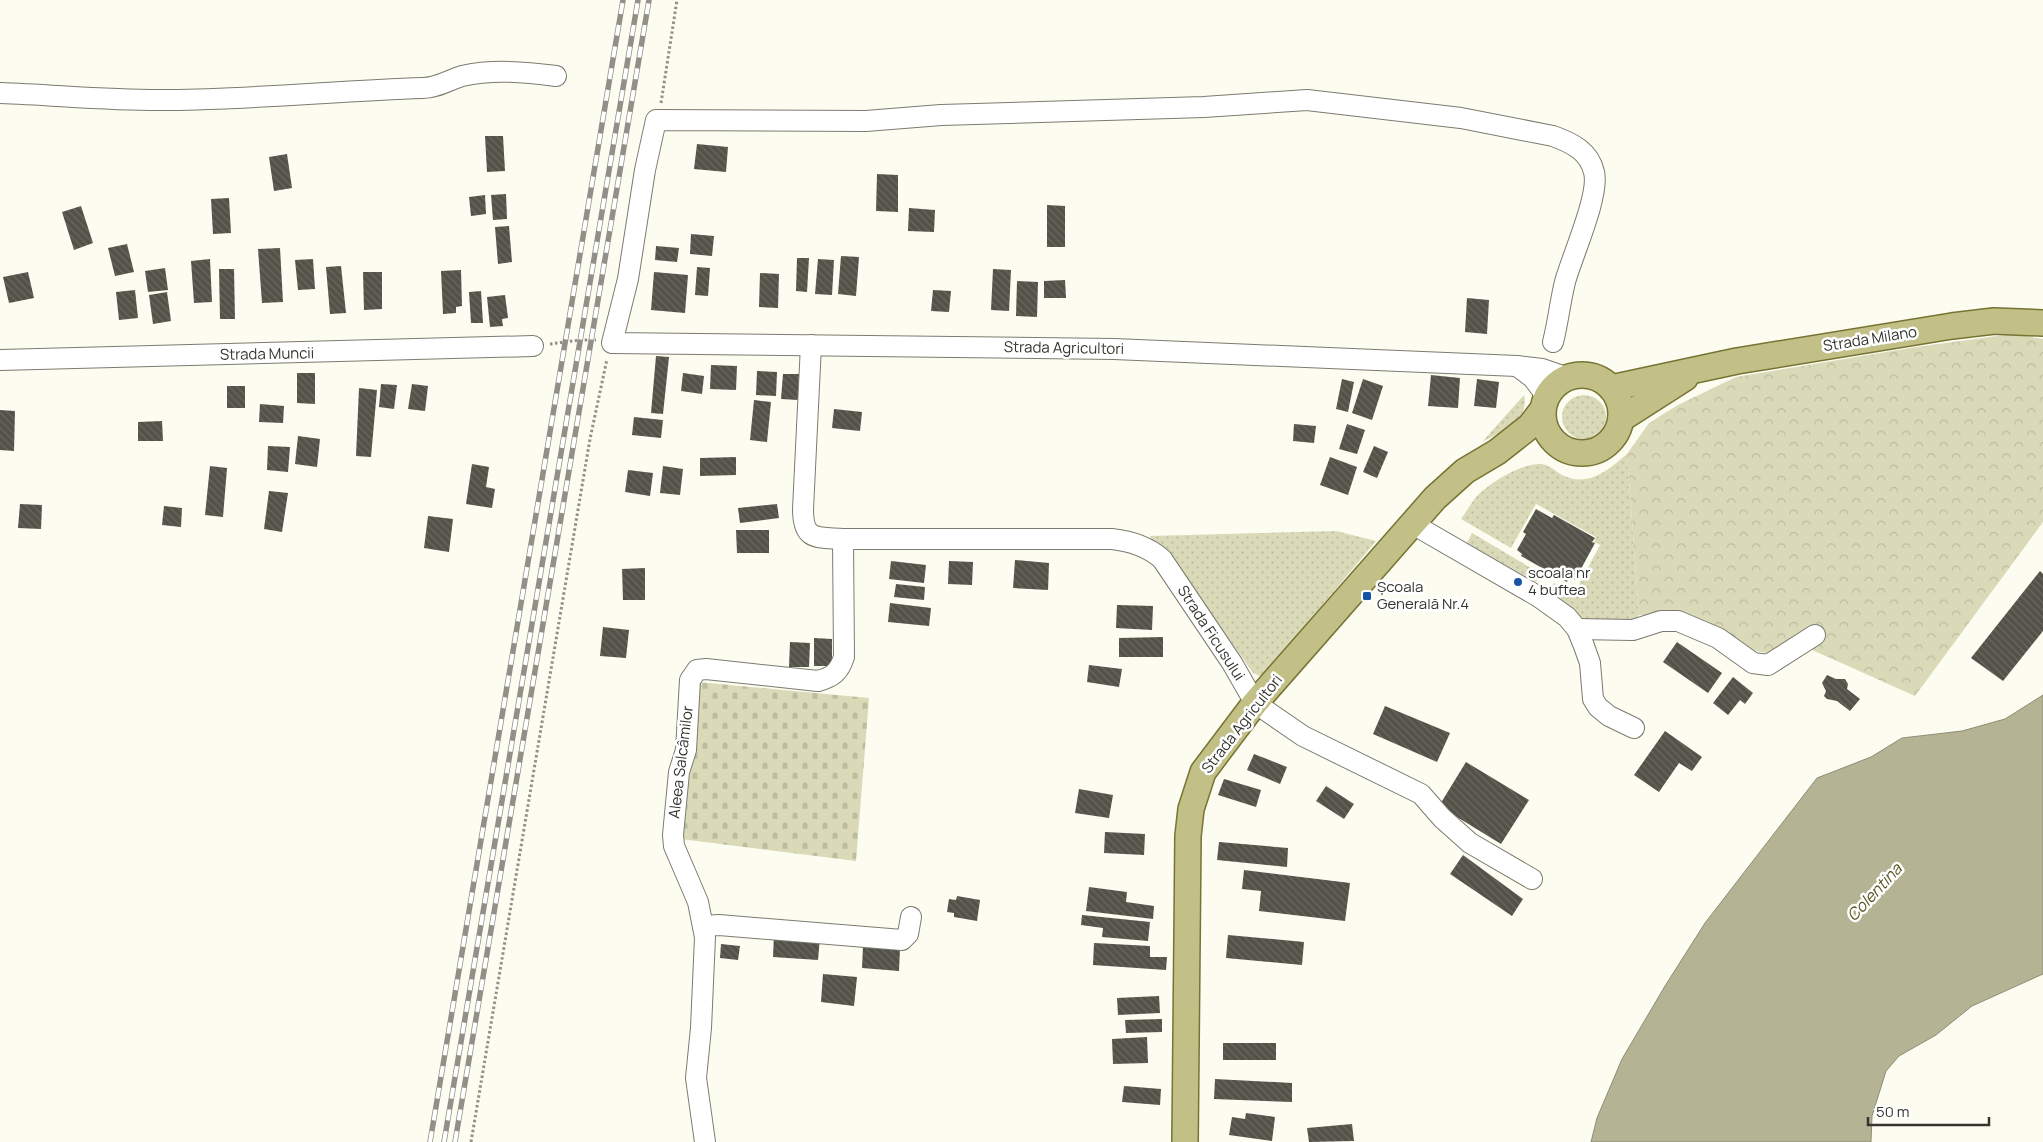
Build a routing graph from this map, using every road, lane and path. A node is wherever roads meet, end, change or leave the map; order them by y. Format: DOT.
graph roads {
  1 [pos="677,0"];
  2 [pos="556,76"];
  3 [pos="0,93"];
  4 [pos="656,120"];
  5 [pos="2043,323"];
  6 [pos="1553,342"];
  7 [pos="612,343"];
  8 [pos="811,345"];
  9 [pos="533,346"];
  10 [pos="0,360"];
  11 [pos="1516,366"];
  12 [pos="1698,370"];
  13 [pos="1568,378"];
  14 [pos="1611,388"];
  15 [pos="1545,403"];
  16 [pos="1621,419"];
  17 [pos="1555,442"];
  18 [pos="1497,452"];
  19 [pos="1411,522"];
  20 [pos="843,539"];
  21 [pos="1577,629"];
  22 [pos="1815,635"];
  23 [pos="1255,703"];
  24 [pos="1634,728"];
  25 [pos="1532,879"];
  26 [pos="911,916"];
  27 [pos="703,926"];
  28 [pos="471,1142"];
  29 [pos="705,1142"];
  30 [pos="1185,1142"];
  1 -- 4 [label="path"];
  2 -- 3 [label="street"];
  4 -- 6 [label="street"];
  4 -- 7 [label="street"];
  5 -- 12 [label="main road, Strada Milano"];
  7 -- 8 [label="street, Strada Agricultori"];
  7 -- 9 [label="path"];
  7 -- 28 [label="path"];
  8 -- 11 [label="street, Strada Agricultori"];
  8 -- 20 [label="street"];
  9 -- 10 [label="street, Strada Muncii"];
  11 -- 13 [label="street, Strada Agricultori"];
  11 -- 15 [label="street"];
  12 -- 14 [label="main road, Strada Milano"];
  12 -- 16 [label="main road, Strada Milano"];
  13 -- 14 [label="main road"];
  13 -- 15 [label="main road"];
  14 -- 16 [label="main road"];
  15 -- 17 [label="main road"];
  15 -- 18 [label="main road, Strada Agricultori"];
  16 -- 17 [label="main road"];
  17 -- 18 [label="main road, Strada Agricultori"];
  18 -- 19 [label="main road, Strada Agricultori"];
  19 -- 21 [label="street"];
  19 -- 23 [label="main road, Strada Agricultori"];
  20 -- 23 [label="street, Strada Ficusului"];
  20 -- 27 [label="street, Aleea Salcâmilor"];
  21 -- 22 [label="street"];
  21 -- 24 [label="street"];
  23 -- 25 [label="street, Strada Ficusului"];
  23 -- 30 [label="main road, Strada Agricultori"];
  26 -- 27 [label="street"];
  27 -- 29 [label="street, Aleea Salcâmilor"];
}
